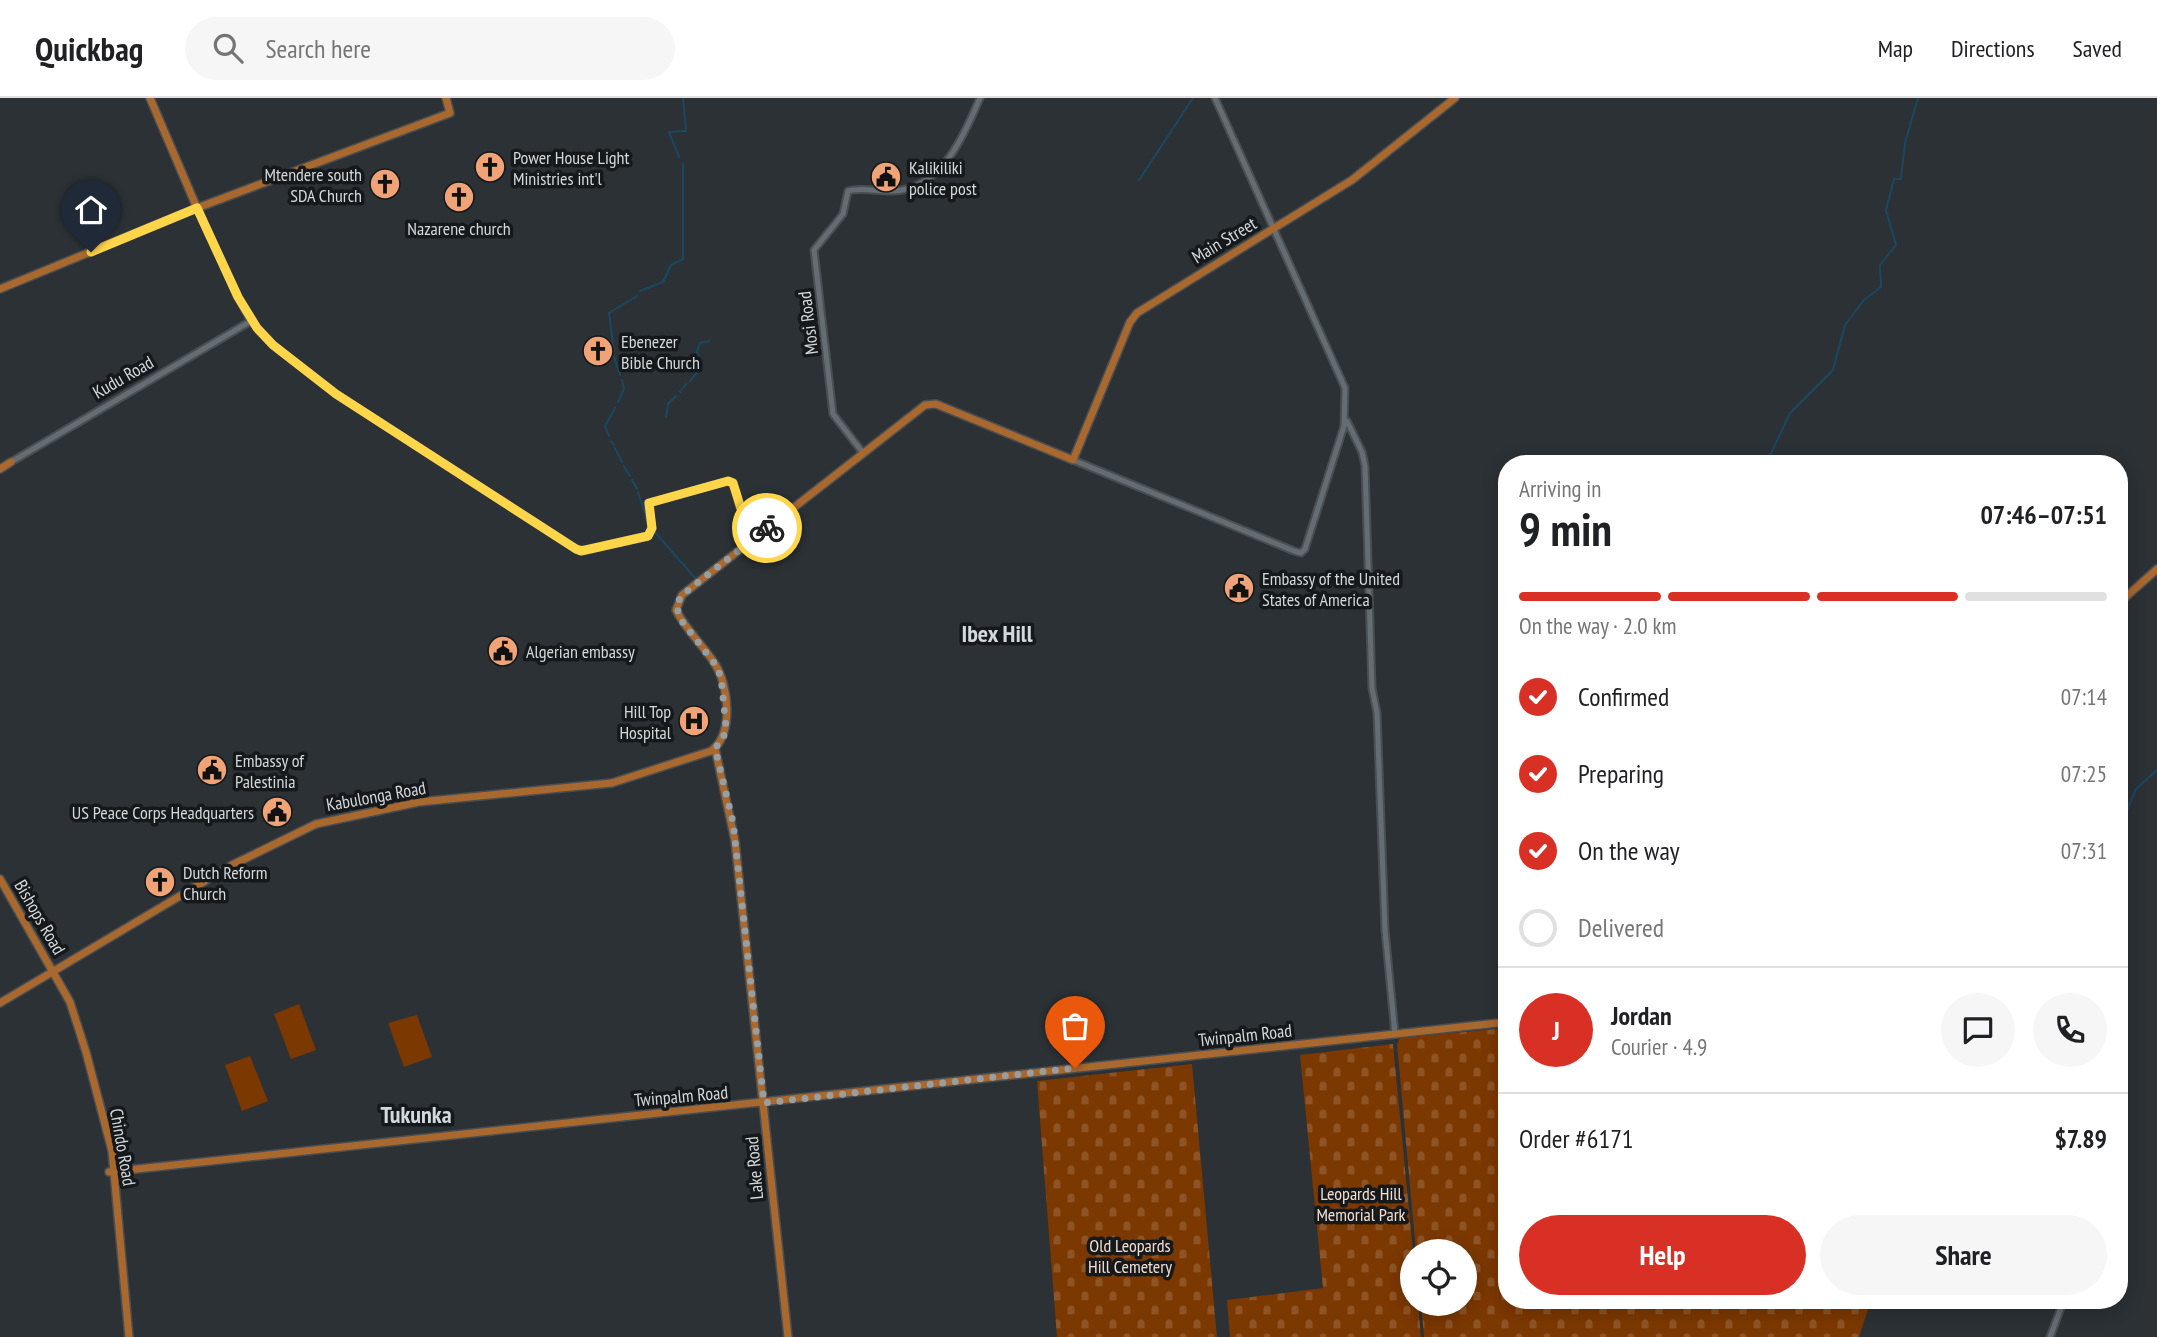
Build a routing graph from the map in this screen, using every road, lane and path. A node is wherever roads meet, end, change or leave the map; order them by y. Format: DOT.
graph roads {
  1 [pos="150,98"];
  2 [pos="446,98"];
  3 [pos="980,98"];
  4 [pos="1215,98"];
  5 [pos="1455,98"];
  6 [pos="197,208"];
  7 [pos="1273,229"];
  8 [pos="0,289"];
  9 [pos="251,321"];
  10 [pos="1346,414"];
  11 [pos="1350,431"];
  12 [pos="1342,432"];
  13 [pos="863,453"];
  14 [pos="1073,460"];
  15 [pos="11,462"];
  16 [pos="0,468"];
  17 [pos="787,513"];
  18 [pos="2157,569"];
  19 [pos="2128,595"];
  20 [pos="715,748"];
  21 [pos="0,879"];
  22 [pos="0,887"];
  23 [pos="51,972"];
  24 [pos="0,1003"];
  25 [pos="1498,1023"];
  26 [pos="1395,1034"];
  27 [pos="763,1092"];
  28 [pos="776,1101"];
  29 [pos="764,1103"];
  30 [pos="752,1106"];
  31 [pos="765,1114"];
  32 [pos="111,1172"];
  33 [pos="2061,1309"];
  34 [pos="127,1337"];
  35 [pos="788,1337"];
  36 [pos="2050,1337"];
  1 -- 6 [label="main road"];
  2 -- 6 [label="main road"];
  3 -- 13 [label="street, Mosi Road"];
  4 -- 7 [label="street"];
  5 -- 7 [label="main road, Main Street"];
  6 -- 8 [label="main road"];
  6 -- 9 [label="street"];
  7 -- 10 [label="street"];
  7 -- 14 [label="main road, Main Street"];
  9 -- 15 [label="street, Kudu Road"];
  9 -- 17 [label="street"];
  10 -- 11 [label="street"];
  10 -- 12 [label="street"];
  11 -- 12 [label="street"];
  11 -- 26 [label="street"];
  12 -- 14 [label="street"];
  13 -- 14 [label="main road"];
  13 -- 17 [label="main road"];
  15 -- 16 [label="main road, Kudu Road"];
  17 -- 20 [label="main road"];
  18 -- 19 [label="main road"];
  20 -- 23 [label="main road, Kabulonga Road"];
  20 -- 27 [label="main road, Lake Road"];
  21 -- 23 [label="main road, Bishops Road"];
  22 -- 23 [label="main road, Bishops Road"];
  23 -- 24 [label="main road, Kabulonga Road"];
  23 -- 32 [label="main road, Chindo Road"];
  25 -- 26 [label="main road, Twinpalm Road"];
  26 -- 28 [label="main road, Twinpalm Road"];
  27 -- 28 [label="main road"];
  27 -- 29 [label="main road, Lake Road"];
  28 -- 29 [label="main road, Twinpalm Road"];
  29 -- 30 [label="main road, Twinpalm Road"];
  29 -- 31 [label="main road, Lake Road"];
  30 -- 31 [label="main road"];
  30 -- 32 [label="main road, Twinpalm Road"];
  31 -- 35 [label="main road, Lake Road"];
  32 -- 34 [label="main road, Chindo Road"];
  33 -- 36 [label="street"];
}
